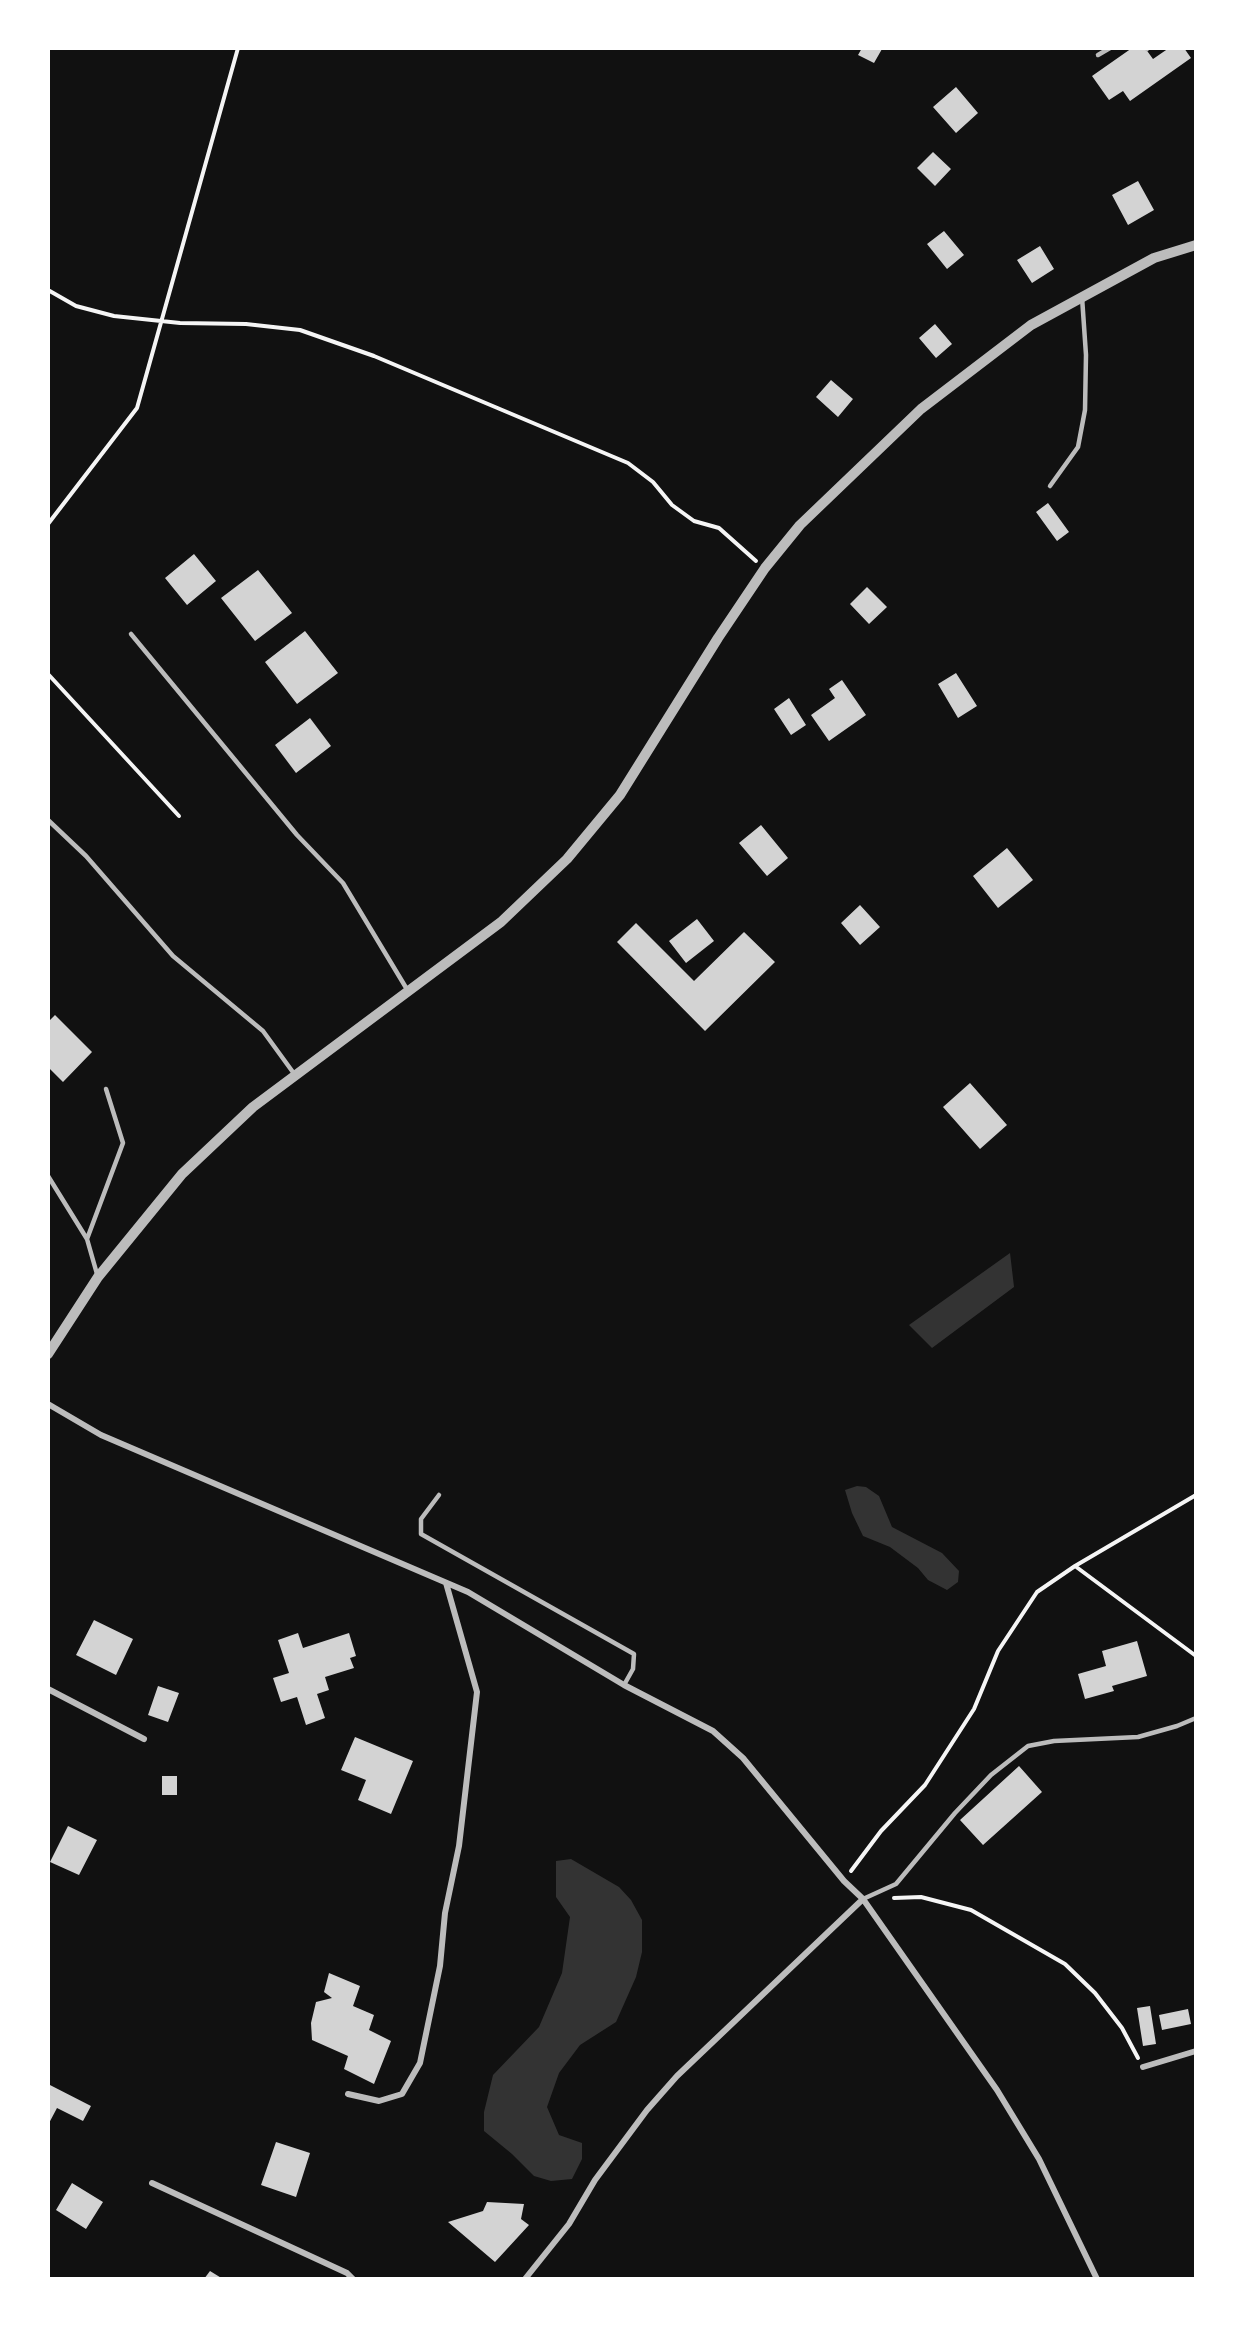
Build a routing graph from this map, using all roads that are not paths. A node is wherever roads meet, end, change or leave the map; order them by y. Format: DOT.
graph roads {
  1 [pos="1110,48"];
  2 [pos="1098,55"];
  3 [pos="1196,245"];
  4 [pos="1082,297"];
  5 [pos="1050,486"];
  6 [pos="131,634"];
  7 [pos="48,820"];
  8 [pos="408,991"];
  9 [pos="295,1075"];
  10 [pos="106,1089"];
  11 [pos="48,1176"];
  12 [pos="87,1239"];
  13 [pos="98,1277"];
  14 [pos="48,1354"];
  15 [pos="48,1404"];
  16 [pos="440,1495"];
  17 [pos="446,1583"];
  18 [pos="624,1685"];
  19 [pos="48,1689"];
  20 [pos="1196,1718"];
  21 [pos="144,1739"];
  22 [pos="863,1899"];
  23 [pos="1196,2051"];
  24 [pos="1143,2067"];
  25 [pos="348,2094"];
  26 [pos="152,2183"];
  27 [pos="353,2279"];
  28 [pos="525,2279"];
  29 [pos="1097,2279"];
  1 -- 2 [label="lane"];
  3 -- 4 [label="street"];
  4 -- 5 [label="lane"];
  4 -- 8 [label="street"];
  6 -- 8 [label="lane"];
  7 -- 9 [label="lane"];
  8 -- 9 [label="street"];
  9 -- 13 [label="street"];
  10 -- 12 [label="lane"];
  11 -- 12 [label="lane"];
  12 -- 13 [label="lane"];
  13 -- 14 [label="street"];
  15 -- 17 [label="street"];
  16 -- 18 [label="lane"];
  17 -- 18 [label="street"];
  17 -- 25 [label="street"];
  18 -- 22 [label="street"];
  19 -- 21 [label="street"];
  20 -- 22 [label="lane"];
  22 -- 28 [label="street"];
  22 -- 29 [label="street"];
  23 -- 24 [label="street"];
  26 -- 27 [label="street"];
}
